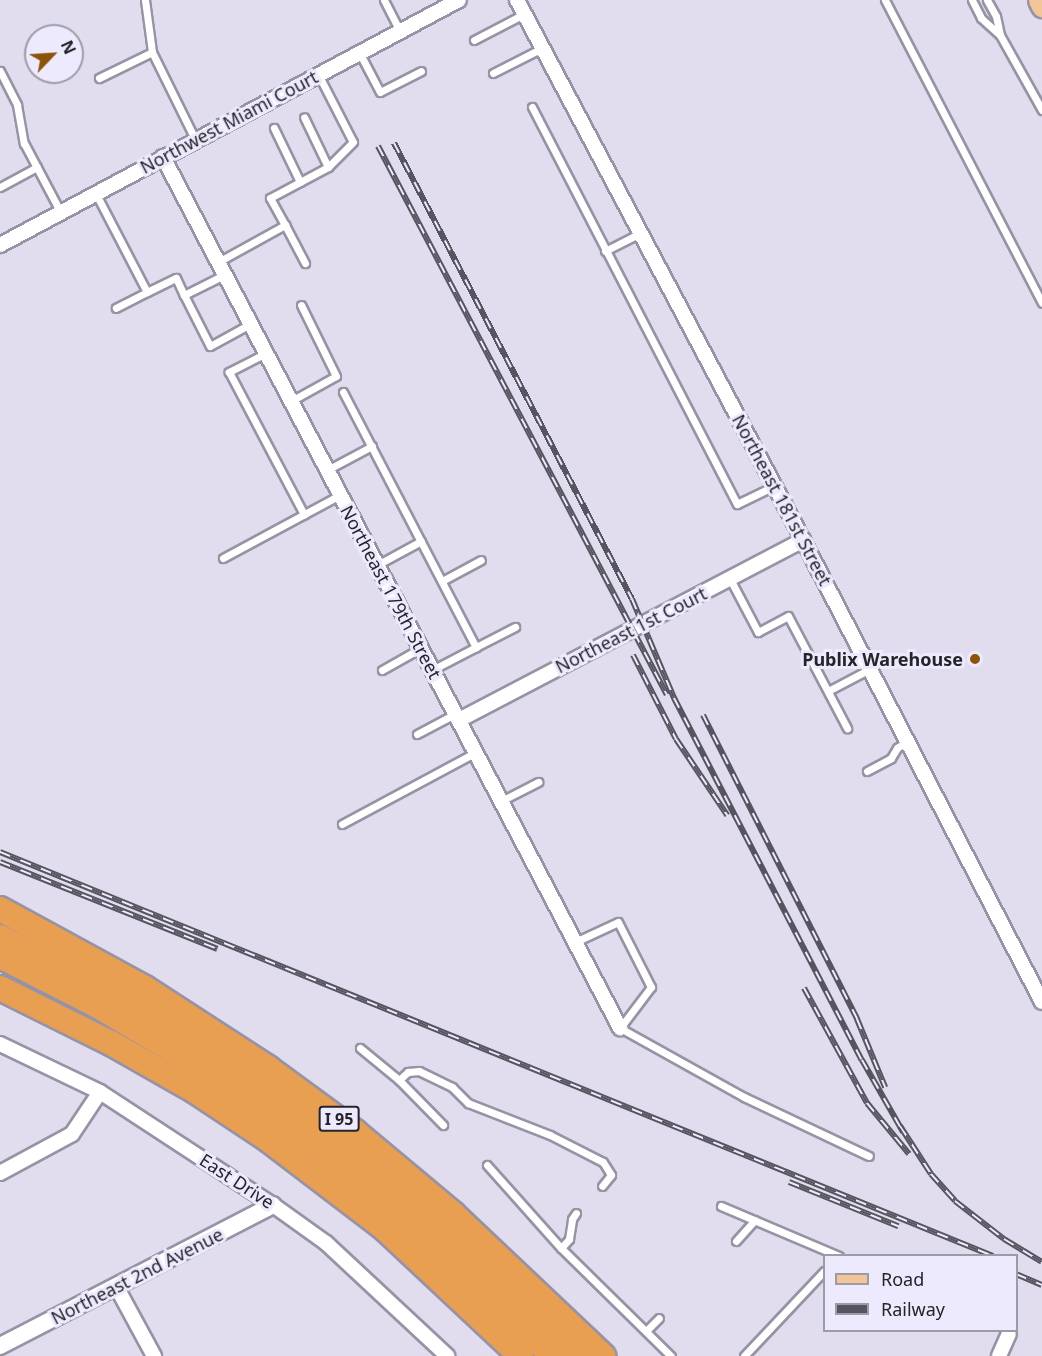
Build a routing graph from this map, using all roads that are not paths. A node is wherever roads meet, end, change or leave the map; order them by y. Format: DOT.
graph roads {
  1 [pos="146,0"];
  2 [pos="384,0"];
  3 [pos="459,0"];
  4 [pos="517,0"];
  5 [pos="885,0"];
  6 [pos="972,0"];
  7 [pos="987,0"];
  8 [pos="1039,0"];
  9 [pos="1042,6"];
  10 [pos="524,14"];
  11 [pos="400,31"];
  12 [pos="1000,35"];
  13 [pos="474,40"];
  14 [pos="542,48"];
  15 [pos="152,52"];
  16 [pos="359,52"];
  17 [pos="0,71"];
  18 [pos="421,71"];
  19 [pos="318,74"];
  20 [pos="493,74"];
  21 [pos="99,78"];
  22 [pos="532,106"];
  23 [pos="1042,110"];
  24 [pos="304,117"];
  25 [pos="274,128"];
  26 [pos="195,139"];
  27 [pos="163,157"];
  28 [pos="37,167"];
  29 [pos="328,167"];
  30 [pos="300,182"];
  31 [pos="0,187"];
  32 [pos="96,194"];
  33 [pos="61,213"];
  34 [pos="285,225"];
  35 [pos="640,232"];
  36 [pos="0,245"];
  37 [pos="605,251"];
  38 [pos="218,262"];
  39 [pos="304,263"];
  40 [pos="224,275"];
  41 [pos="147,292"];
  42 [pos="184,295"];
  43 [pos="1042,303"];
  44 [pos="301,305"];
  45 [pos="116,308"];
  46 [pos="250,324"];
  47 [pos="266,353"];
  48 [pos="342,392"];
  49 [pos="291,401"];
  50 [pos="372,446"];
  51 [pos="327,470"];
  52 [pos="774,486"];
  53 [pos="340,495"];
  54 [pos="304,514"];
  55 [pos="803,540"];
  56 [pos="421,541"];
  57 [pos="223,558"];
  58 [pos="482,560"];
  59 [pos="377,565"];
  60 [pos="730,579"];
  61 [pos="442,581"];
  62 [pos="515,627"];
  63 [pos="476,647"];
  64 [pos="421,648"];
  65 [pos="870,669"];
  66 [pos="382,670"];
  67 [pos="432,670"];
  68 [pos="828,691"];
  69 [pos="457,717"];
  70 [pos="847,728"];
  71 [pos="417,734"];
  72 [pos="907,741"];
  73 [pos="476,752"];
  74 [pos="867,771"];
  75 [pos="538,782"];
  76 [pos="501,801"];
  77 [pos="342,824"];
  78 [pos="0,909"];
  79 [pos="0,937"];
  80 [pos="575,942"];
  81 [pos="0,956"];
  82 [pos="0,988"];
  83 [pos="1042,1002"];
  84 [pos="620,1028"];
  85 [pos="0,1044"];
  86 [pos="360,1048"];
  87 [pos="399,1080"];
  88 [pos="100,1092"];
  89 [pos="443,1125"];
  90 [pos="869,1156"];
  91 [pos="487,1165"];
  92 [pos="0,1173"];
  93 [pos="602,1186"];
  94 [pos="273,1205"];
  95 [pos="721,1206"];
  96 [pos="576,1214"];
  97 [pos="755,1220"];
  98 [pos="736,1240"];
  99 [pos="561,1248"];
  100 [pos="834,1254"];
  101 [pos="823,1273"];
  102 [pos="116,1286"];
  103 [pos="659,1318"];
  104 [pos="646,1331"];
  105 [pos="1009,1334"];
  106 [pos="0,1347"];
  107 [pos="154,1356"];
  108 [pos="447,1356"];
  109 [pos="521,1356"];
  110 [pos="552,1356"];
  111 [pos="578,1356"];
  112 [pos="603,1356"];
  113 [pos="671,1356"];
  114 [pos="744,1356"];
  115 [pos="999,1356"];
  1 -- 15 [label="lane"];
  2 -- 11 [label="lane"];
  3 -- 11 [label="street, Northwest Miami Court"];
  4 -- 10 [label="street, Northeast 181st Street"];
  5 -- 43 [label="lane"];
  6 -- 12 [label="lane"];
  7 -- 12 [label="lane"];
  8 -- 9 [label="main road"];
  10 -- 13 [label="lane"];
  10 -- 14 [label="street, Northeast 181st Street"];
  11 -- 16 [label="street, Northwest Miami Court"];
  12 -- 23 [label="lane"];
  14 -- 20 [label="lane"];
  14 -- 35 [label="street, Northeast 181st Street"];
  15 -- 21 [label="lane"];
  15 -- 26 [label="lane"];
  16 -- 18 [label="lane"];
  16 -- 19 [label="street, Northwest Miami Court"];
  17 -- 28 [label="lane"];
  19 -- 26 [label="street, Northwest Miami Court"];
  19 -- 29 [label="lane"];
  22 -- 37 [label="lane"];
  24 -- 29 [label="lane"];
  25 -- 30 [label="lane"];
  26 -- 27 [label="street, Northwest Miami Court"];
  27 -- 32 [label="street, Northwest Miami Court"];
  27 -- 38 [label="street, Northeast 179th Street"];
  28 -- 31 [label="lane"];
  28 -- 33 [label="lane"];
  29 -- 30 [label="lane"];
  30 -- 34 [label="lane"];
  32 -- 33 [label="street, Northwest Miami Court"];
  32 -- 41 [label="lane"];
  33 -- 36 [label="street, Northwest Miami Court"];
  34 -- 38 [label="lane"];
  34 -- 39 [label="lane"];
  35 -- 37 [label="lane"];
  35 -- 52 [label="street, Northeast 181st Street"];
  37 -- 52 [label="lane"];
  38 -- 40 [label="street, Northeast 179th Street"];
  40 -- 42 [label="lane"];
  40 -- 46 [label="street, Northeast 179th Street"];
  41 -- 42 [label="lane"];
  41 -- 45 [label="lane"];
  42 -- 46 [label="lane"];
  44 -- 49 [label="lane"];
  46 -- 47 [label="street, Northeast 179th Street"];
  47 -- 49 [label="street, Northeast 179th Street"];
  47 -- 54 [label="lane"];
  48 -- 50 [label="lane"];
  49 -- 51 [label="street, Northeast 179th Street"];
  50 -- 51 [label="lane"];
  50 -- 56 [label="lane"];
  51 -- 53 [label="street, Northeast 179th Street"];
  52 -- 55 [label="street, Northeast 181st Street"];
  53 -- 54 [label="lane"];
  53 -- 59 [label="street, Northeast 179th Street"];
  54 -- 57 [label="lane"];
  55 -- 60 [label="street, Northeast 1st Court"];
  55 -- 65 [label="street, Northeast 181st Street"];
  56 -- 59 [label="lane"];
  56 -- 61 [label="lane"];
  58 -- 61 [label="lane"];
  59 -- 64 [label="street, Northeast 179th Street"];
  60 -- 68 [label="lane"];
  60 -- 69 [label="street, Northeast 1st Court"];
  61 -- 63 [label="lane"];
  62 -- 63 [label="lane"];
  63 -- 67 [label="lane"];
  64 -- 66 [label="lane"];
  64 -- 67 [label="street, Northeast 179th Street"];
  65 -- 68 [label="lane"];
  65 -- 72 [label="street, Northeast 181st Street"];
  67 -- 69 [label="street, Northeast 179th Street"];
  68 -- 70 [label="lane"];
  69 -- 71 [label="lane"];
  69 -- 73 [label="street, Northeast 179th Street"];
  72 -- 74 [label="lane"];
  72 -- 83 [label="street, Northeast 181st Street"];
  73 -- 76 [label="street, Northeast 179th Street"];
  73 -- 77 [label="lane"];
  75 -- 76 [label="lane"];
  76 -- 80 [label="street, Northeast 179th Street"];
  78 -- 112 [label="highway, I 95"];
  79 -- 111 [label="highway"];
  80 -- 84 [label="street, Northeast 179th Street"];
  80 -- 84 [label="lane"];
  81 -- 110 [label="highway"];
  82 -- 109 [label="highway"];
  84 -- 90 [label="lane"];
  85 -- 88 [label="street, East Drive"];
  86 -- 87 [label="lane"];
  87 -- 89 [label="lane"];
  87 -- 93 [label="lane"];
  88 -- 92 [label="street"];
  88 -- 94 [label="street, East Drive"];
  91 -- 99 [label="lane"];
  94 -- 102 [label="street, Northeast 2nd Avenue"];
  94 -- 108 [label="street, East Drive"];
  95 -- 97 [label="lane"];
  96 -- 99 [label="lane"];
  97 -- 98 [label="lane"];
  97 -- 100 [label="lane"];
  99 -- 104 [label="lane"];
  101 -- 114 [label="lane"];
  102 -- 106 [label="street, Northeast 2nd Avenue"];
  102 -- 107 [label="street"];
  103 -- 104 [label="lane"];
  104 -- 113 [label="lane"];
  105 -- 115 [label="street"];
}
